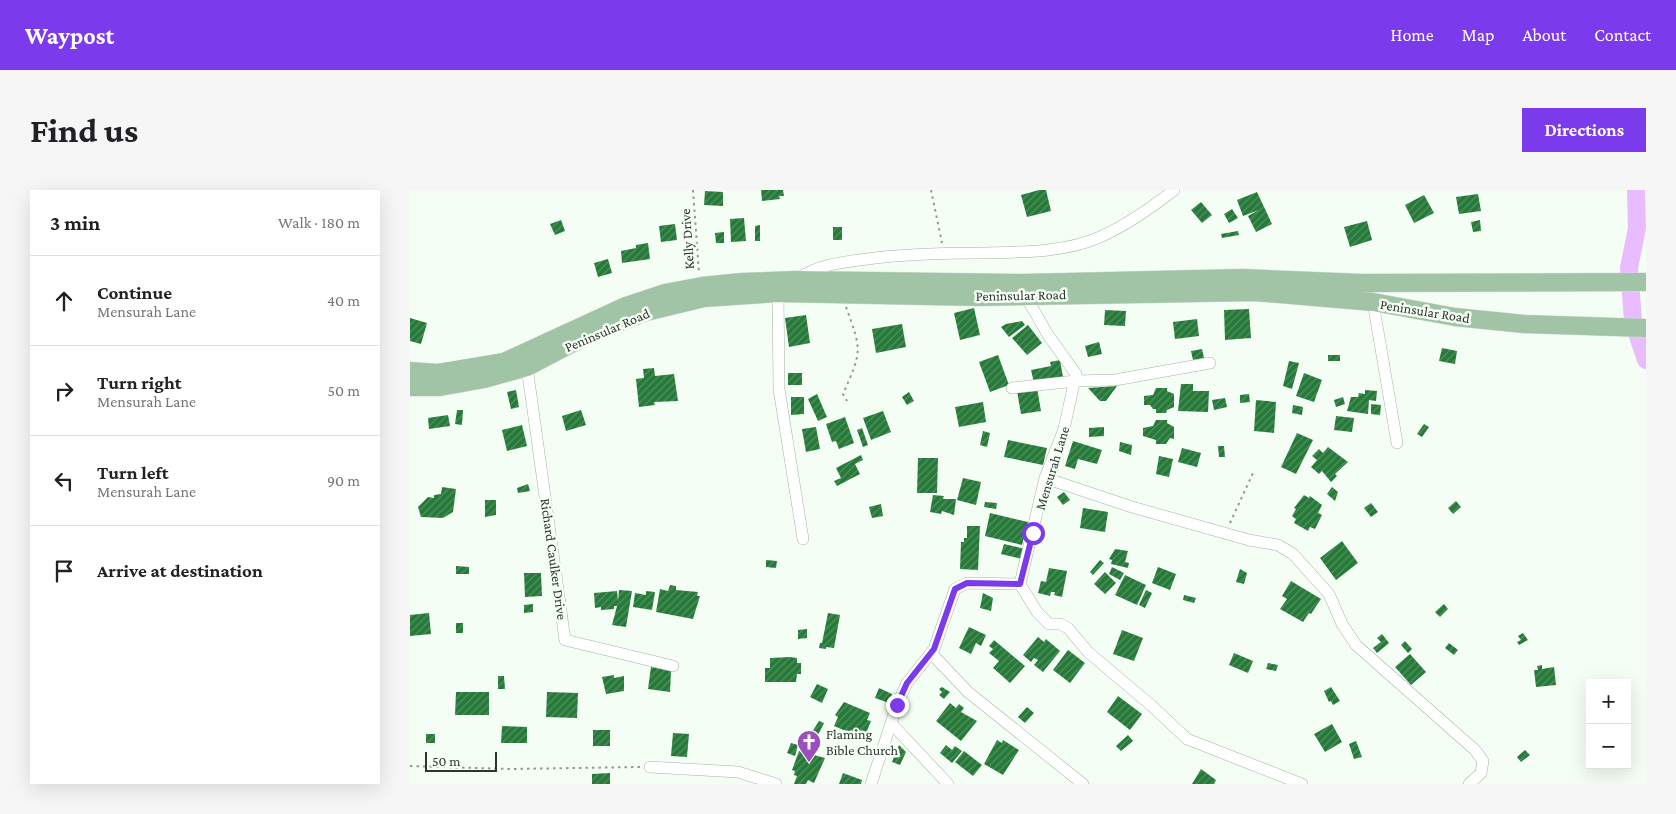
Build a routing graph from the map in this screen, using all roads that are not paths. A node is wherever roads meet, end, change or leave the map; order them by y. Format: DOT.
graph roads {
  1 [pos="1174,190"];
  2 [pos="795,280"];
  3 [pos="1646,282"];
  4 [pos="778,293"];
  5 [pos="1024,295"];
  6 [pos="1372,302"];
  7 [pos="1646,328"];
  8 [pos="1210,364"];
  9 [pos="527,367"];
  10 [pos="410,370"];
  11 [pos="1075,381"];
  12 [pos="410,387"];
  13 [pos="1012,388"];
  14 [pos="1397,443"];
  15 [pos="1045,478"];
  16 [pos="802,539"];
  17 [pos="1020,584"];
  18 [pos="930,653"];
  19 [pos="673,666"];
  20 [pos="891,723"];
  21 [pos="650,767"];
  22 [pos="776,784"];
  23 [pos="871,784"];
  24 [pos="948,784"];
  25 [pos="1083,784"];
  26 [pos="1302,784"];
  27 [pos="1469,784"];
  1 -- 2 [label="street, Peninsular Road"];
  2 -- 3 [label="main road, Peninsular Road"];
  2 -- 10 [label="main road, Peninsular Road"];
  4 -- 5 [label="main road, Peninsular Road"];
  4 -- 9 [label="main road, Peninsular Road"];
  4 -- 16 [label="street"];
  5 -- 6 [label="main road, Peninsular Road"];
  5 -- 11 [label="street"];
  6 -- 7 [label="main road, Peninsular Road"];
  6 -- 14 [label="street"];
  8 -- 11 [label="street"];
  9 -- 12 [label="main road, Peninsular Road"];
  9 -- 19 [label="street, Richard Caulker Drive"];
  11 -- 13 [label="street"];
  11 -- 15 [label="street, Mensurah Lane"];
  15 -- 17 [label="street, Mensurah Lane"];
  15 -- 27 [label="street"];
  17 -- 18 [label="street"];
  17 -- 26 [label="street"];
  18 -- 20 [label="street"];
  18 -- 25 [label="street"];
  20 -- 23 [label="street"];
  20 -- 24 [label="street"];
  21 -- 22 [label="street"];
}
